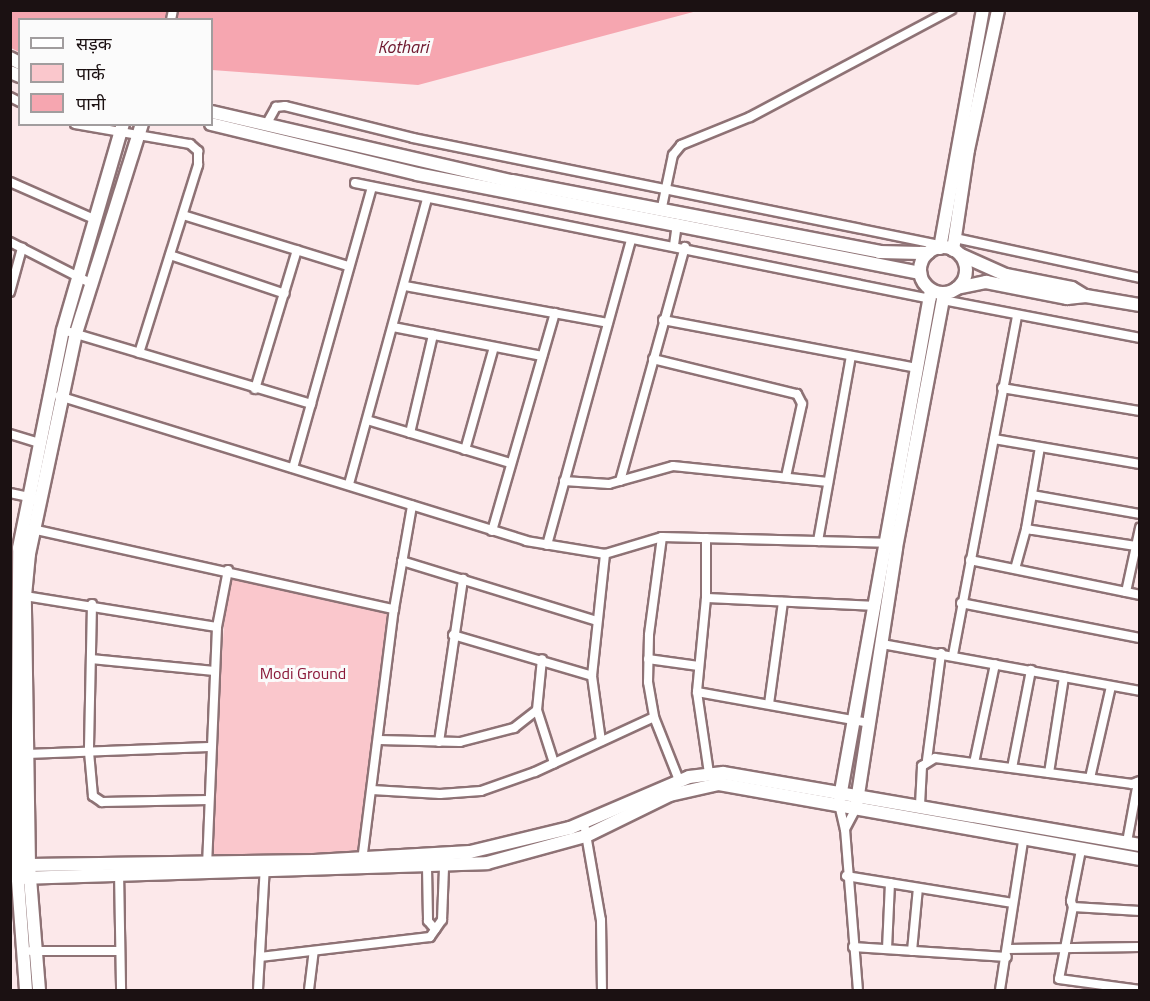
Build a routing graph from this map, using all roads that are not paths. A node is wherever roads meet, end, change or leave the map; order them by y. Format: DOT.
graph roads {
  1 [pos="951,10"];
  2 [pos="983,10"];
  3 [pos="998,10"];
  4 [pos="213,112"];
  5 [pos="213,124"];
  6 [pos="266,125"];
  7 [pos="91,126"];
  8 [pos="141,126"];
  9 [pos="122,130"];
  10 [pos="138,137"];
  11 [pos="10,182"];
  12 [pos="355,183"];
  13 [pos="372,187"];
  14 [pos="665,187"];
  15 [pos="426,199"];
  16 [pos="662,207"];
  17 [pos="183,214"];
  18 [pos="96,220"];
  19 [pos="677,223"];
  20 [pos="631,238"];
  21 [pos="10,242"];
  22 [pos="674,245"];
  23 [pos="818,245"];
  24 [pos="685,246"];
  25 [pos="956,247"];
  26 [pos="22,248"];
  27 [pos="936,248"];
  28 [pos="297,250"];
  29 [pos="170,255"];
  30 [pos="348,266"];
  31 [pos="920,273"];
  32 [pos="80,278"];
  33 [pos="1140,278"];
  34 [pos="92,284"];
  35 [pos="405,286"];
  36 [pos="957,288"];
  37 [pos="10,292"];
  38 [pos="285,294"];
  39 [pos="937,296"];
  40 [pos="1086,296"];
  41 [pos="1140,305"];
  42 [pos="555,314"];
  43 [pos="1017,315"];
  44 [pos="663,320"];
  45 [pos="608,323"];
  46 [pos="393,327"];
  47 [pos="70,331"];
  48 [pos="433,335"];
  49 [pos="1140,338"];
  50 [pos="494,347"];
  51 [pos="139,353"];
  52 [pos="542,356"];
  53 [pos="851,356"];
  54 [pos="653,359"];
  55 [pos="918,368"];
  56 [pos="1002,388"];
  57 [pos="255,389"];
  58 [pos="55,395"];
  59 [pos="312,404"];
  60 [pos="1140,411"];
  61 [pos="367,420"];
  62 [pos="410,433"];
  63 [pos="10,434"];
  64 [pos="994,440"];
  65 [pos="40,443"];
  66 [pos="1040,447"];
  67 [pos="465,450"];
  68 [pos="510,463"];
  69 [pos="1140,464"];
  70 [pos="293,468"];
  71 [pos="786,477"];
  72 [pos="564,481"];
  73 [pos="620,481"];
  74 [pos="828,482"];
  75 [pos="349,484"];
  76 [pos="10,493"];
  77 [pos="1032,495"];
  78 [pos="33,498"];
  79 [pos="412,506"];
  80 [pos="1140,514"];
  81 [pos="1140,528"];
  82 [pos="1026,529"];
  83 [pos="32,530"];
  84 [pos="492,531"];
  85 [pos="662,537"];
  86 [pos="706,538"];
  87 [pos="818,541"];
  88 [pos="885,543"];
  89 [pos="547,544"];
  90 [pos="1136,546"];
  91 [pos="605,554"];
  92 [pos="970,560"];
  93 [pos="402,561"];
  94 [pos="1015,569"];
  95 [pos="228,570"];
  96 [pos="464,579"];
  97 [pos="1126,592"];
  98 [pos="1140,595"];
  99 [pos="25,596"];
  100 [pos="706,598"];
  101 [pos="783,602"];
  102 [pos="961,603"];
  103 [pos="92,604"];
  104 [pos="873,606"];
  105 [pos="394,609"];
  106 [pos="597,621"];
  107 [pos="217,627"];
  108 [pos="453,635"];
  109 [pos="1140,638"];
  110 [pos="882,644"];
  111 [pos="941,653"];
  112 [pos="953,656"];
  113 [pos="91,659"];
  114 [pos="542,659"];
  115 [pos="648,659"];
  116 [pos="13,662"];
  117 [pos="995,663"];
  118 [pos="699,666"];
  119 [pos="1031,670"];
  120 [pos="214,671"];
  121 [pos="592,676"];
  122 [pos="1064,677"];
  123 [pos="1112,686"];
  124 [pos="1140,691"];
  125 [pos="697,692"];
  126 [pos="769,704"];
  127 [pos="537,710"];
  128 [pos="654,717"];
  129 [pos="851,720"];
  130 [pos="870,723"];
  131 [pos="379,740"];
  132 [pos="601,741"];
  133 [pos="439,742"];
  134 [pos="209,747"];
  135 [pos="89,752"];
  136 [pos="27,754"];
  137 [pos="927,760"];
  138 [pos="554,763"];
  139 [pos="974,763"];
  140 [pos="1012,768"];
  141 [pos="709,773"];
  142 [pos="1049,773"];
  143 [pos="1090,778"];
  144 [pos="679,780"];
  145 [pos="1139,782"];
  146 [pos="372,790"];
  147 [pos="840,798"];
  148 [pos="210,800"];
  149 [pos="857,801"];
  150 [pos="920,805"];
  151 [pos="18,811"];
  152 [pos="584,823"];
  153 [pos="845,829"];
  154 [pos="586,836"];
  155 [pos="1023,841"];
  156 [pos="1127,842"];
  157 [pos="1140,845"];
  158 [pos="1081,850"];
  159 [pos="1140,859"];
  160 [pos="362,863"];
  161 [pos="265,866"];
  162 [pos="206,867"];
  163 [pos="427,867"];
  164 [pos="444,867"];
  165 [pos="119,869"];
  166 [pos="19,872"];
  167 [pos="846,876"];
  168 [pos="890,883"];
  169 [pos="918,888"];
  170 [pos="1013,903"];
  171 [pos="1073,907"];
  172 [pos="1140,910"];
  173 [pos="435,929"];
  174 [pos="853,947"];
  175 [pos="1140,947"];
  176 [pos="887,949"];
  177 [pos="1064,950"];
  178 [pos="31,951"];
  179 [pos="120,951"];
  180 [pos="314,951"];
  181 [pos="912,951"];
  182 [pos="1008,953"];
  183 [pos="260,957"];
  184 [pos="1140,985"];
  185 [pos="26,990"];
  186 [pos="39,990"];
  187 [pos="121,990"];
  188 [pos="258,990"];
  189 [pos="309,990"];
  190 [pos="602,990"];
  191 [pos="859,990"];
  192 [pos="1000,990"];
  193 [pos="1139,990"];
  1 -- 14 [label="street"];
  2 -- 27 [label="main road"];
  3 -- 25 [label="main road"];
  4 -- 6 [label="main road"];
  5 -- 19 [label="main road"];
  6 -- 14 [label="street"];
  6 -- 16 [label="main road"];
  7 -- 9 [label="street"];
  8 -- 10 [label="main road"];
  9 -- 10 [label="street"];
  9 -- 18 [label="main road"];
  10 -- 17 [label="street"];
  10 -- 34 [label="main road"];
  11 -- 18 [label="street"];
  12 -- 13 [label="street"];
  13 -- 15 [label="street"];
  13 -- 30 [label="street"];
  14 -- 16 [label="street"];
  14 -- 27 [label="street"];
  15 -- 20 [label="street"];
  15 -- 35 [label="street"];
  16 -- 23 [label="main road"];
  17 -- 28 [label="street"];
  17 -- 29 [label="street"];
  18 -- 32 [label="main road"];
  19 -- 22 [label="street"];
  19 -- 23 [label="main road"];
  20 -- 22 [label="street"];
  20 -- 45 [label="street"];
  21 -- 26 [label="street"];
  22 -- 24 [label="street"];
  23 -- 27 [label="main road"];
  23 -- 31 [label="main road"];
  24 -- 39 [label="street"];
  24 -- 44 [label="street"];
  25 -- 27 [label="main road"];
  25 -- 33 [label="street"];
  25 -- 36 [label="main road"];
  25 -- 40 [label="main road"];
  26 -- 32 [label="street"];
  26 -- 37 [label="street"];
  27 -- 31 [label="main road"];
  28 -- 30 [label="street"];
  28 -- 38 [label="street"];
  29 -- 38 [label="street"];
  29 -- 51 [label="street"];
  30 -- 59 [label="street"];
  31 -- 39 [label="main road"];
  32 -- 34 [label="street"];
  32 -- 47 [label="main road"];
  34 -- 47 [label="main road"];
  35 -- 42 [label="street"];
  35 -- 46 [label="street"];
  36 -- 39 [label="main road"];
  36 -- 40 [label="main road"];
  38 -- 57 [label="street"];
  39 -- 43 [label="street"];
  39 -- 55 [label="main road"];
  39 -- 110 [label="main road"];
  40 -- 41 [label="main road"];
  42 -- 45 [label="street"];
  42 -- 52 [label="street"];
  43 -- 49 [label="street"];
  43 -- 56 [label="street"];
  44 -- 53 [label="street"];
  44 -- 54 [label="street"];
  45 -- 72 [label="street"];
  46 -- 48 [label="street"];
  46 -- 61 [label="street"];
  47 -- 51 [label="street"];
  47 -- 58 [label="main road"];
  48 -- 50 [label="street"];
  48 -- 62 [label="street"];
  50 -- 52 [label="street"];
  50 -- 67 [label="street"];
  51 -- 57 [label="street"];
  52 -- 68 [label="street"];
  53 -- 55 [label="street"];
  53 -- 74 [label="street"];
  54 -- 71 [label="street"];
  54 -- 73 [label="street"];
  55 -- 88 [label="main road"];
  56 -- 60 [label="street"];
  56 -- 64 [label="street"];
  57 -- 59 [label="street"];
  58 -- 65 [label="main road"];
  58 -- 70 [label="street"];
  58 -- 78 [label="main road"];
  59 -- 70 [label="street"];
  61 -- 62 [label="street"];
  61 -- 75 [label="street"];
  62 -- 67 [label="street"];
  63 -- 65 [label="street"];
  64 -- 66 [label="street"];
  64 -- 92 [label="street"];
  65 -- 78 [label="main road"];
  66 -- 69 [label="street"];
  66 -- 77 [label="street"];
  67 -- 68 [label="street"];
  68 -- 84 [label="street"];
  70 -- 75 [label="street"];
  71 -- 73 [label="street"];
  71 -- 74 [label="street"];
  72 -- 73 [label="street"];
  72 -- 89 [label="street"];
  74 -- 87 [label="street"];
  75 -- 79 [label="street"];
  76 -- 78 [label="street"];
  77 -- 80 [label="street"];
  77 -- 82 [label="street"];
  78 -- 83 [label="main road"];
  78 -- 116 [label="main road"];
  79 -- 84 [label="street"];
  79 -- 93 [label="street"];
  81 -- 90 [label="street"];
  82 -- 90 [label="street"];
  82 -- 94 [label="street"];
  83 -- 95 [label="street"];
  83 -- 99 [label="main road"];
  84 -- 89 [label="street"];
  85 -- 86 [label="street"];
  85 -- 91 [label="street"];
  85 -- 115 [label="street"];
  86 -- 87 [label="street"];
  86 -- 100 [label="street"];
  87 -- 88 [label="street"];
  88 -- 104 [label="main road"];
  89 -- 91 [label="street"];
  90 -- 97 [label="street"];
  91 -- 106 [label="street"];
  92 -- 94 [label="street"];
  92 -- 102 [label="street"];
  93 -- 96 [label="street"];
  93 -- 105 [label="street"];
  94 -- 97 [label="street"];
  95 -- 105 [label="street"];
  95 -- 107 [label="street"];
  96 -- 106 [label="street"];
  96 -- 108 [label="street"];
  97 -- 98 [label="street"];
  99 -- 103 [label="street"];
  99 -- 136 [label="main road"];
  100 -- 101 [label="street"];
  100 -- 118 [label="street"];
  101 -- 104 [label="street"];
  101 -- 126 [label="street"];
  102 -- 109 [label="street"];
  102 -- 112 [label="street"];
  103 -- 107 [label="street"];
  103 -- 113 [label="street"];
  104 -- 129 [label="main road"];
  105 -- 131 [label="street"];
  106 -- 121 [label="street"];
  107 -- 120 [label="street"];
  108 -- 114 [label="street"];
  108 -- 133 [label="street"];
  110 -- 111 [label="street"];
  110 -- 130 [label="main road"];
  111 -- 112 [label="street"];
  111 -- 137 [label="street"];
  112 -- 117 [label="street"];
  113 -- 120 [label="street"];
  113 -- 135 [label="street"];
  114 -- 121 [label="street"];
  114 -- 127 [label="street"];
  115 -- 118 [label="street"];
  115 -- 128 [label="street"];
  116 -- 151 [label="main road"];
  117 -- 119 [label="street"];
  117 -- 139 [label="street"];
  118 -- 125 [label="street"];
  119 -- 122 [label="street"];
  119 -- 140 [label="street"];
  120 -- 134 [label="street"];
  121 -- 132 [label="street"];
  122 -- 123 [label="street"];
  122 -- 142 [label="street"];
  123 -- 124 [label="street"];
  123 -- 143 [label="street"];
  125 -- 126 [label="street"];
  125 -- 141 [label="street"];
  126 -- 129 [label="street"];
  127 -- 133 [label="street"];
  127 -- 138 [label="street"];
  128 -- 132 [label="street"];
  128 -- 144 [label="street"];
  129 -- 130 [label="street"];
  129 -- 147 [label="main road"];
  130 -- 149 [label="main road"];
  131 -- 133 [label="street"];
  131 -- 146 [label="street"];
  132 -- 138 [label="street"];
  134 -- 135 [label="street"];
  134 -- 148 [label="street"];
  135 -- 136 [label="street"];
  135 -- 148 [label="street"];
  136 -- 151 [label="main road"];
  137 -- 139 [label="street"];
  137 -- 150 [label="street"];
  138 -- 146 [label="street"];
  139 -- 140 [label="street"];
  140 -- 142 [label="street"];
  141 -- 144 [label="main road"];
  141 -- 147 [label="main road"];
  142 -- 143 [label="street"];
  143 -- 145 [label="street"];
  144 -- 152 [label="main road"];
  145 -- 156 [label="street"];
  146 -- 160 [label="street"];
  147 -- 149 [label="main road"];
  147 -- 153 [label="street"];
  147 -- 154 [label="main road"];
  148 -- 162 [label="street"];
  149 -- 150 [label="main road"];
  149 -- 153 [label="street"];
  149 -- 155 [label="main road"];
  150 -- 156 [label="main road"];
  151 -- 166 [label="main road"];
  152 -- 154 [label="street"];
  152 -- 160 [label="main road"];
  153 -- 167 [label="street"];
  154 -- 164 [label="main road"];
  154 -- 190 [label="street"];
  155 -- 158 [label="main road"];
  155 -- 170 [label="street"];
  156 -- 157 [label="main road"];
  158 -- 159 [label="main road"];
  158 -- 171 [label="street"];
  160 -- 161 [label="main road"];
  160 -- 163 [label="main road"];
  161 -- 162 [label="main road"];
  161 -- 183 [label="street"];
  162 -- 165 [label="main road"];
  163 -- 164 [label="main road"];
  163 -- 173 [label="street"];
  164 -- 173 [label="street"];
  165 -- 166 [label="main road"];
  165 -- 179 [label="street"];
  166 -- 178 [label="main road"];
  167 -- 168 [label="street"];
  167 -- 174 [label="street"];
  168 -- 169 [label="street"];
  168 -- 176 [label="street"];
  169 -- 170 [label="street"];
  169 -- 181 [label="street"];
  170 -- 182 [label="street"];
  171 -- 172 [label="street"];
  171 -- 177 [label="street"];
  173 -- 180 [label="street"];
  174 -- 176 [label="street"];
  174 -- 191 [label="street"];
  175 -- 177 [label="street"];
  176 -- 181 [label="street"];
  177 -- 182 [label="street"];
  177 -- 193 [label="street"];
  178 -- 179 [label="street"];
  178 -- 185 [label="main road"];
  178 -- 186 [label="main road"];
  179 -- 187 [label="street"];
  180 -- 183 [label="street"];
  180 -- 189 [label="street"];
  181 -- 182 [label="street"];
  182 -- 192 [label="street"];
  183 -- 188 [label="street"];
  184 -- 193 [label="street"];
}
